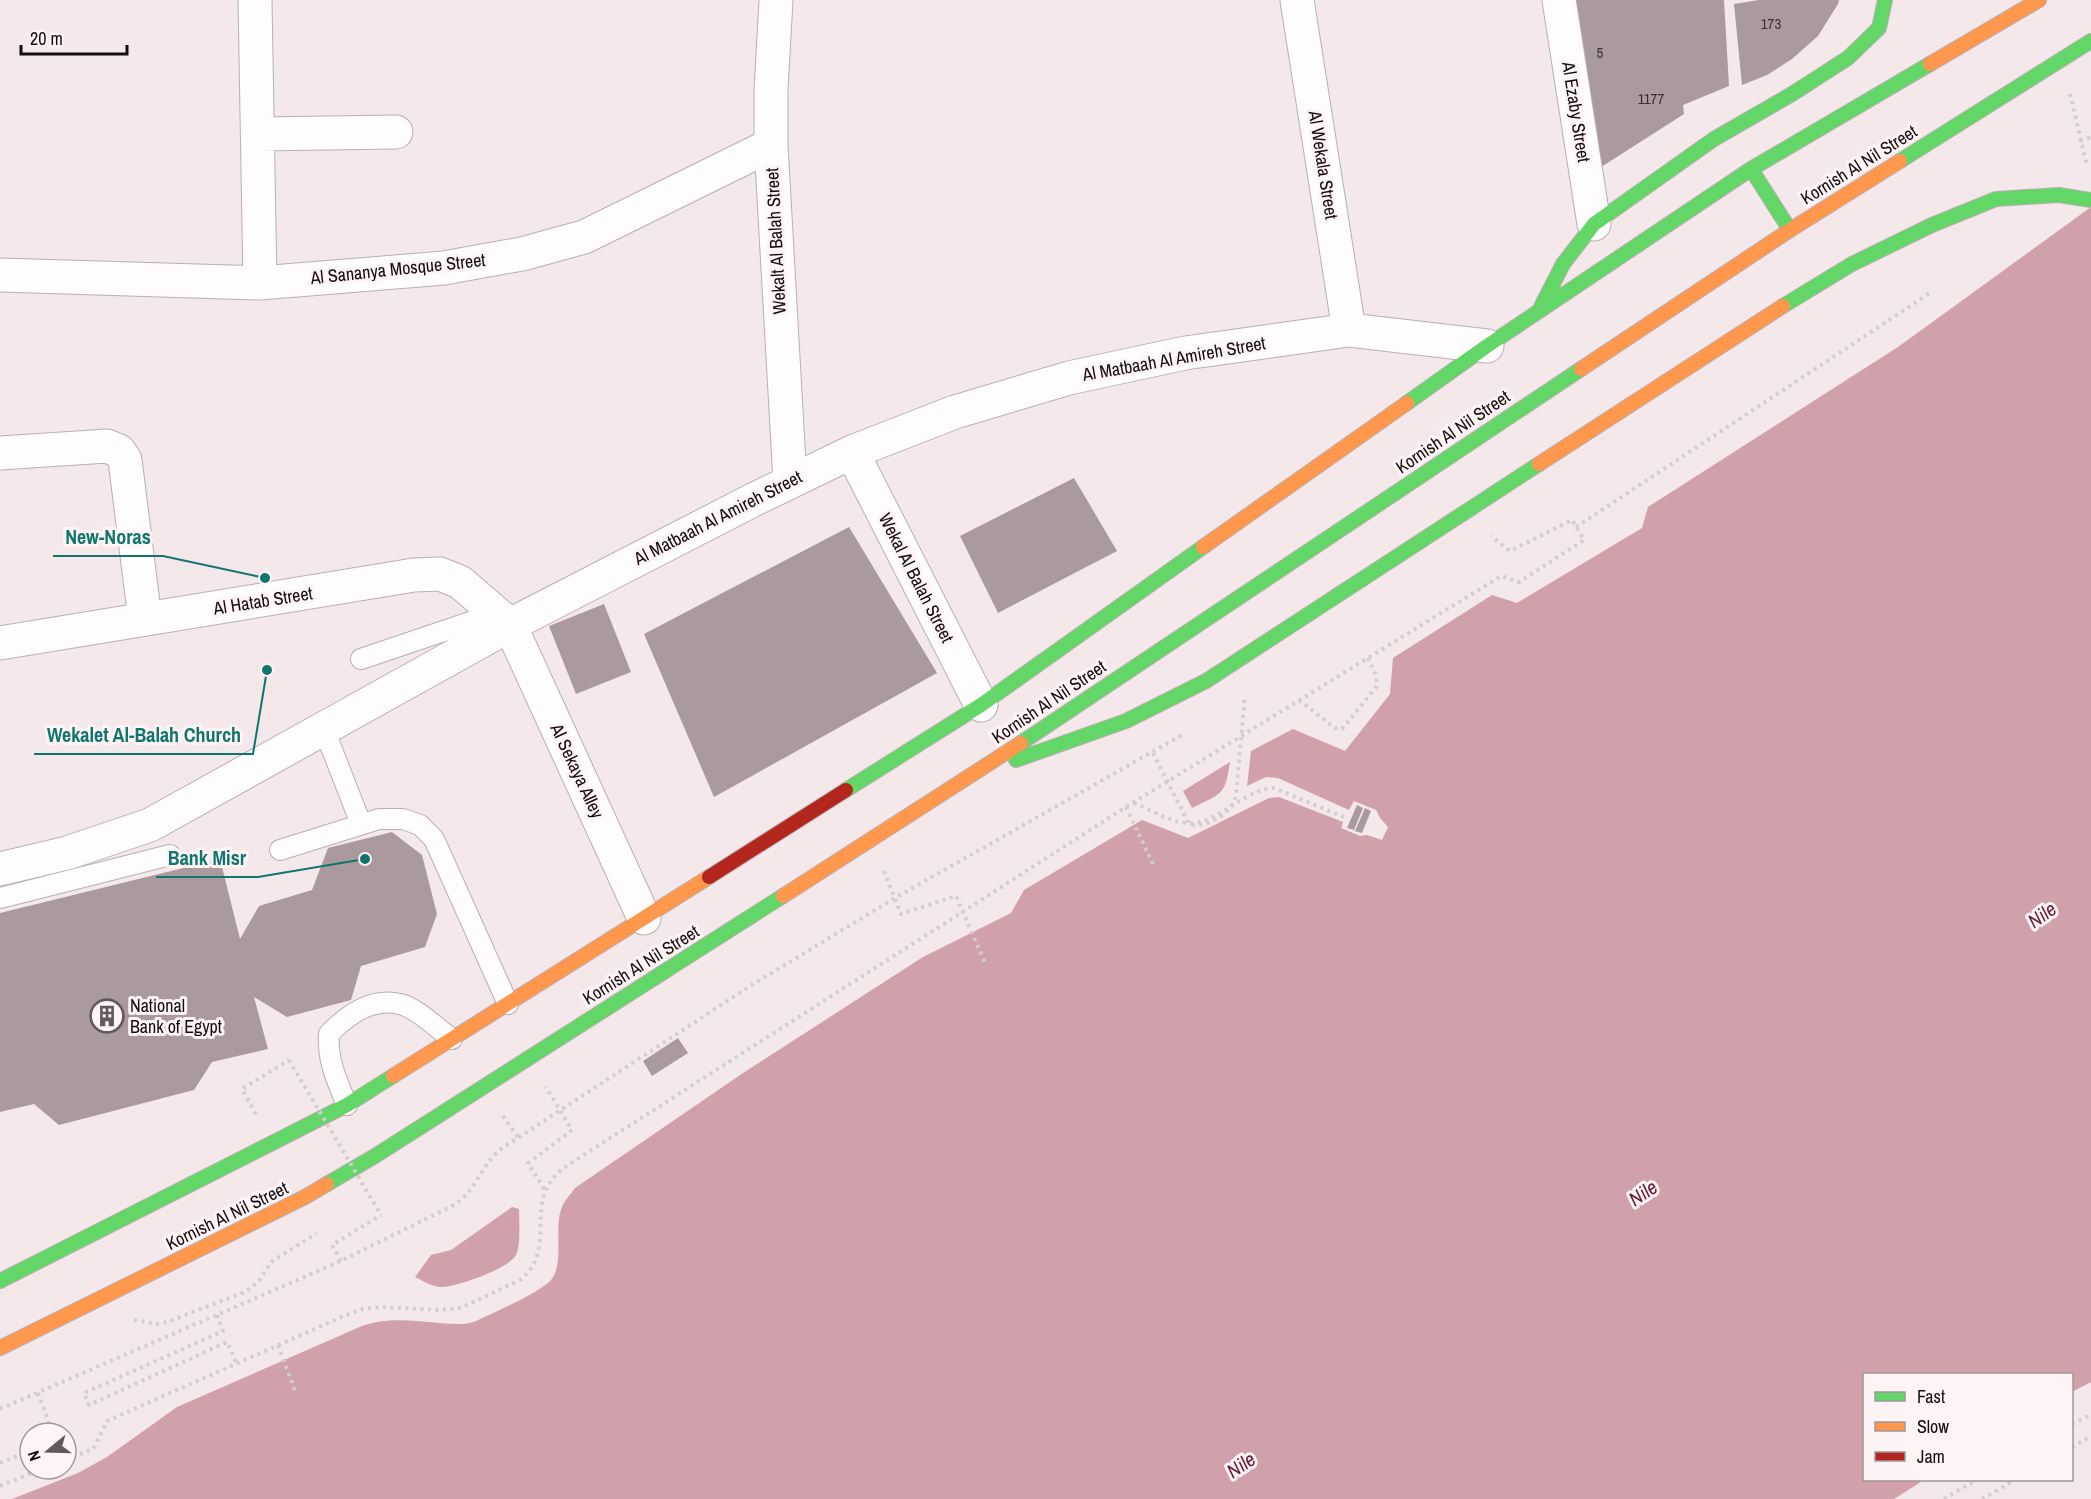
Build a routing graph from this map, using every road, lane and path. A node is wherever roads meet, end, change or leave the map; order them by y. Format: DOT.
graph roads {
  1 [pos="255,0"];
  2 [pos="776,0"];
  3 [pos="1297,0"];
  4 [pos="1559,0"];
  5 [pos="1885,0"];
  6 [pos="2039,0"];
  7 [pos="2091,41"];
  8 [pos="2061,58"];
  9 [pos="396,132"];
  10 [pos="258,134"];
  11 [pos="2091,137"];
  12 [pos="2080,141"];
  13 [pos="771,144"];
  14 [pos="2085,162"];
  15 [pos="1751,169"];
  16 [pos="2091,200"];
  17 [pos="1594,224"];
  18 [pos="1790,230"];
  19 [pos="0,275"];
  20 [pos="260,283"];
  21 [pos="1930,293"];
  22 [pos="1540,309"];
  23 [pos="1349,330"];
  24 [pos="1487,346"];
  25 [pos="852,452"];
  26 [pos="0,453"];
  27 [pos="790,481"];
  28 [pos="1576,527"];
  29 [pos="1499,528"];
  30 [pos="145,619"];
  31 [pos="503,619"];
  32 [pos="0,643"];
  33 [pos="1368,658"];
  34 [pos="361,659"];
  35 [pos="1255,689"];
  36 [pos="1245,695"];
  37 [pos="1299,700"];
  38 [pos="1236,701"];
  39 [pos="981,705"];
  40 [pos="324,729"];
  41 [pos="1190,730"];
  42 [pos="1153,753"];
  43 [pos="969,777"];
  44 [pos="1134,802"];
  45 [pos="1126,807"];
  46 [pos="1344,817"];
  47 [pos="361,824"];
  48 [pos="871,839"];
  49 [pos="280,850"];
  50 [pos="170,855"];
  51 [pos="1153,864"];
  52 [pos="0,869"];
  53 [pos="0,898"];
  54 [pos="895,898"];
  55 [pos="963,911"];
  56 [pos="644,918"];
  57 [pos="985,963"];
  58 [pos="508,1004"];
  59 [pos="452,1039"];
  60 [pos="527,1058"];
  61 [pos="242,1089"];
  62 [pos="347,1105"];
  63 [pos="560,1110"];
  64 [pos="544,1190"];
  65 [pos="341,1261"];
  66 [pos="0,1281"];
  67 [pos="217,1315"];
  68 [pos="278,1345"];
  69 [pos="0,1348"];
  70 [pos="237,1364"];
  71 [pos="38,1393"];
  72 [pos="296,1393"];
  73 [pos="0,1409"];
  74 [pos="2091,1415"];
  75 [pos="48,1421"];
  76 [pos="2073,1424"];
  77 [pos="2091,1436"];
  78 [pos="2073,1446"];
  79 [pos="78,1455"];
  80 [pos="18,1456"];
  81 [pos="0,1463"];
  82 [pos="18,1479"];
  83 [pos="1973,1481"];
  84 [pos="2012,1481"];
  85 [pos="0,1486"];
  86 [pos="1944,1499"];
  87 [pos="1982,1499"];
  1 -- 10 [label="street"];
  2 -- 13 [label="street, Wekalt Al Balah Street"];
  3 -- 23 [label="street, Al Wekala Street"];
  4 -- 17 [label="street, Al Ezaby Street"];
  5 -- 17 [label="highway"];
  6 -- 15 [label="highway, Kornish Al Nil Street"];
  7 -- 8 [label="highway, Kornish Al Nil Street"];
  8 -- 12 [label="path"];
  8 -- 18 [label="highway, Kornish Al Nil Street"];
  9 -- 10 [label="street"];
  10 -- 20 [label="street"];
  11 -- 12 [label="path"];
  12 -- 14 [label="path"];
  13 -- 20 [label="street, Al Sananya Mosque Street"];
  13 -- 27 [label="street, Wekalt Al Balah Street"];
  15 -- 18 [label="highway"];
  15 -- 22 [label="highway, Kornish Al Nil Street"];
  16 -- 43 [label="highway"];
  17 -- 22 [label="highway"];
  18 -- 43 [label="highway, Kornish Al Nil Street"];
  19 -- 20 [label="street, Al Sananya Mosque Street"];
  21 -- 28 [label="path"];
  22 -- 24 [label="highway, Kornish Al Nil Street"];
  23 -- 24 [label="street, Al Matbaah Al Amireh Street"];
  23 -- 25 [label="street, Al Matbaah Al Amireh Street"];
  24 -- 39 [label="highway, Kornish Al Nil Street"];
  25 -- 27 [label="street, Al Matbaah Al Amireh Street"];
  25 -- 39 [label="street, Wekal Al Balah Street"];
  26 -- 30 [label="street"];
  27 -- 31 [label="street, Al Matbaah Al Amireh Street"];
  28 -- 29 [label="path"];
  28 -- 33 [label="path"];
  30 -- 31 [label="street, Al Hatab Street"];
  30 -- 32 [label="street, Al Hatab Street"];
  31 -- 34 [label="lane"];
  31 -- 40 [label="street, Al Matbaah Al Amireh Street"];
  31 -- 56 [label="street, Al Sekaya Alley"];
  33 -- 37 [label="path"];
  33 -- 37 [label="path"];
  35 -- 36 [label="path"];
  36 -- 38 [label="path"];
  36 -- 42 [label="path, bridge"];
  37 -- 44 [label="path"];
  39 -- 56 [label="highway, Kornish Al Nil Street"];
  40 -- 47 [label="lane"];
  40 -- 52 [label="street, Al Matbaah Al Amireh Street"];
  41 -- 42 [label="path"];
  42 -- 54 [label="path"];
  43 -- 48 [label="highway, Kornish Al Nil Street"];
  44 -- 45 [label="path"];
  44 -- 46 [label="path"];
  45 -- 51 [label="path"];
  45 -- 55 [label="path"];
  47 -- 49 [label="lane"];
  47 -- 58 [label="lane"];
  48 -- 54 [label="path"];
  48 -- 60 [label="highway, Kornish Al Nil Street"];
  50 -- 53 [label="lane"];
  54 -- 55 [label="path"];
  54 -- 63 [label="path"];
  55 -- 57 [label="path"];
  55 -- 64 [label="path"];
  56 -- 58 [label="highway, Kornish Al Nil Street"];
  58 -- 59 [label="highway, Kornish Al Nil Street"];
  59 -- 62 [label="highway, Kornish Al Nil Street"];
  59 -- 62 [label="lane"];
  60 -- 63 [label="path"];
  60 -- 69 [label="highway, Kornish Al Nil Street"];
  61 -- 65 [label="path, bridge"];
  62 -- 66 [label="highway, Kornish Al Nil Street"];
  63 -- 64 [label="path"];
  63 -- 65 [label="path"];
  64 -- 68 [label="path"];
  65 -- 67 [label="path"];
  67 -- 70 [label="path"];
  67 -- 71 [label="path"];
  68 -- 70 [label="path"];
  68 -- 72 [label="path"];
  70 -- 79 [label="path"];
  71 -- 73 [label="path"];
  71 -- 75 [label="path"];
  74 -- 76 [label="path"];
  77 -- 78 [label="path"];
  80 -- 81 [label="path"];
  82 -- 85 [label="path"];
  83 -- 86 [label="path"];
  84 -- 87 [label="path"];
}
